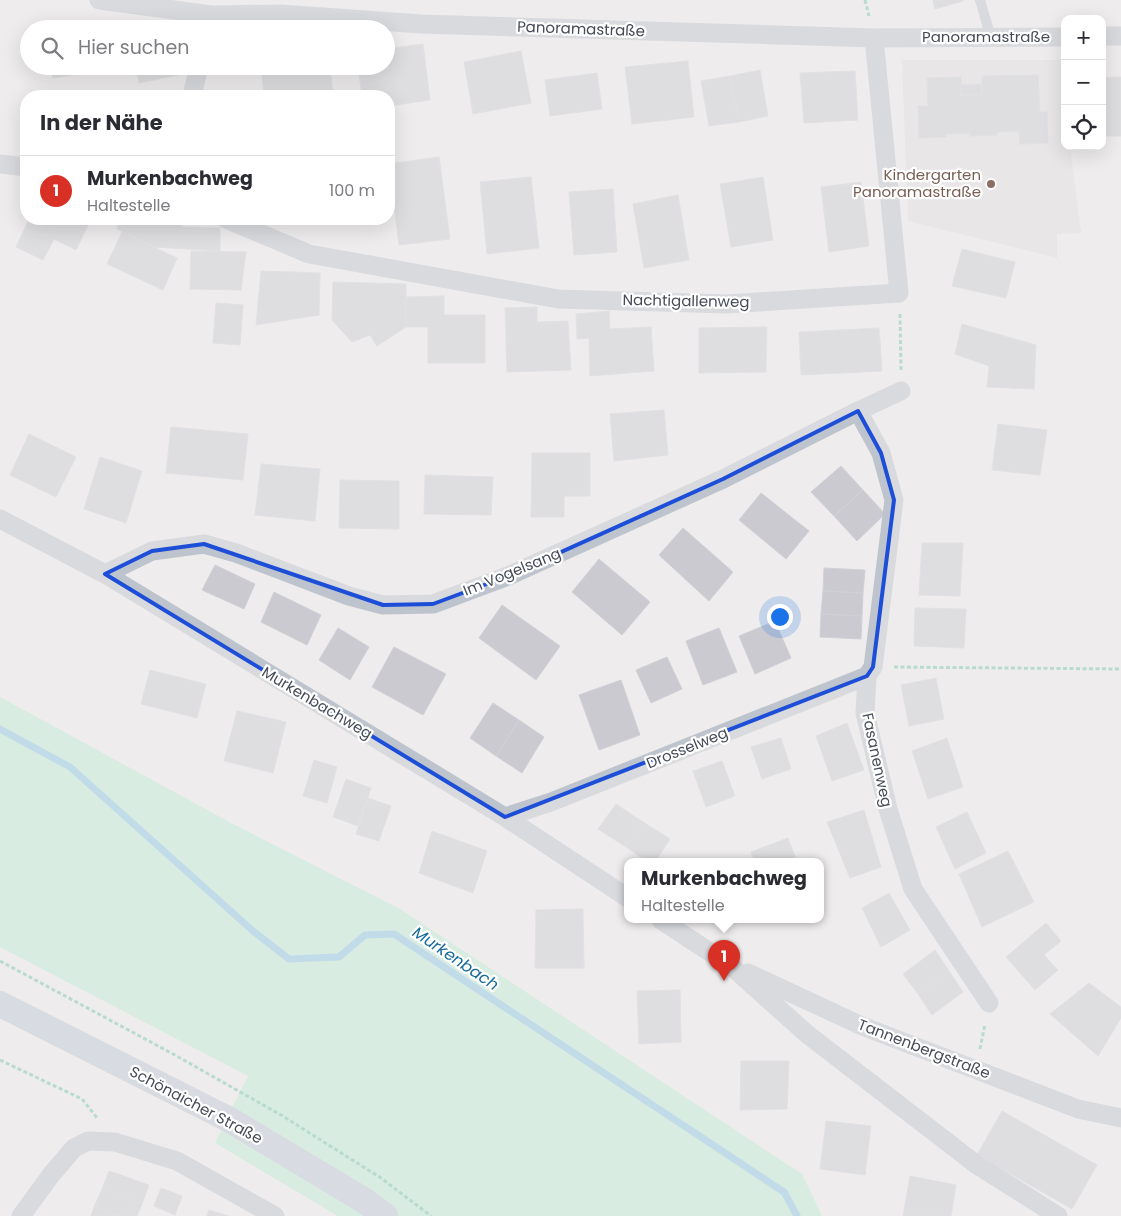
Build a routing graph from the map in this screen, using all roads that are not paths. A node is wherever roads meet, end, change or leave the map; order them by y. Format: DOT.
graph roads {
  1 [pos="99,0"];
  2 [pos="980,0"];
  3 [pos="281,7"];
  4 [pos="200,20"];
  5 [pos="219,20"];
  6 [pos="388,20"];
  7 [pos="395,21"];
  8 [pos="1106,36"];
  9 [pos="1121,36"];
  10 [pos="1061,37"];
  11 [pos="874,38"];
  12 [pos="991,38"];
  13 [pos="197,75"];
  14 [pos="193,90"];
  15 [pos="0,164"];
  16 [pos="20,166"];
  17 [pos="240,225"];
  18 [pos="901,391"];
  19 [pos="858,411"];
  20 [pos="0,519"];
  21 [pos="105,574"];
  22 [pos="870,672"];
  23 [pos="505,817"];
  24 [pos="624,895"];
  25 [pos="666,923"];
  26 [pos="731,966"];
  27 [pos="0,1004"];
  28 [pos="989,1004"];
  29 [pos="1121,1118"];
  30 [pos="21,1216"];
  31 [pos="275,1216"];
  32 [pos="385,1216"];
  33 [pos="1058,1216"];
  1 -- 4 [label="street, Panoramastraße"];
  2 -- 12 [label="lane"];
  3 -- 5 [label="street, Panoramastraße"];
  3 -- 6 [label="street, Panoramastraße"];
  7 -- 11 [label="street, Panoramastraße"];
  8 -- 9 [label="street"];
  10 -- 12 [label="street, Panoramastraße"];
  11 -- 12 [label="street, Panoramastraße"];
  11 -- 17 [label="street, Nachtigallenweg"];
  13 -- 14 [label="street"];
  15 -- 16 [label="street"];
  18 -- 19 [label="street, Im Vogelsang"];
  19 -- 21 [label="street, Im Vogelsang"];
  19 -- 22 [label="street, Fasanenweg"];
  20 -- 21 [label="street, Murkenbachweg"];
  21 -- 23 [label="street, Murkenbachweg"];
  22 -- 23 [label="street, Drosselweg"];
  22 -- 28 [label="street, Fasanenweg"];
  23 -- 24 [label="street, Murkenbachweg"];
  25 -- 26 [label="street"];
  26 -- 29 [label="street, Tannenbergstraße"];
  26 -- 33 [label="street"];
  27 -- 32 [label="main road, Schönaicher Straße"];
  30 -- 31 [label="street"];
}
